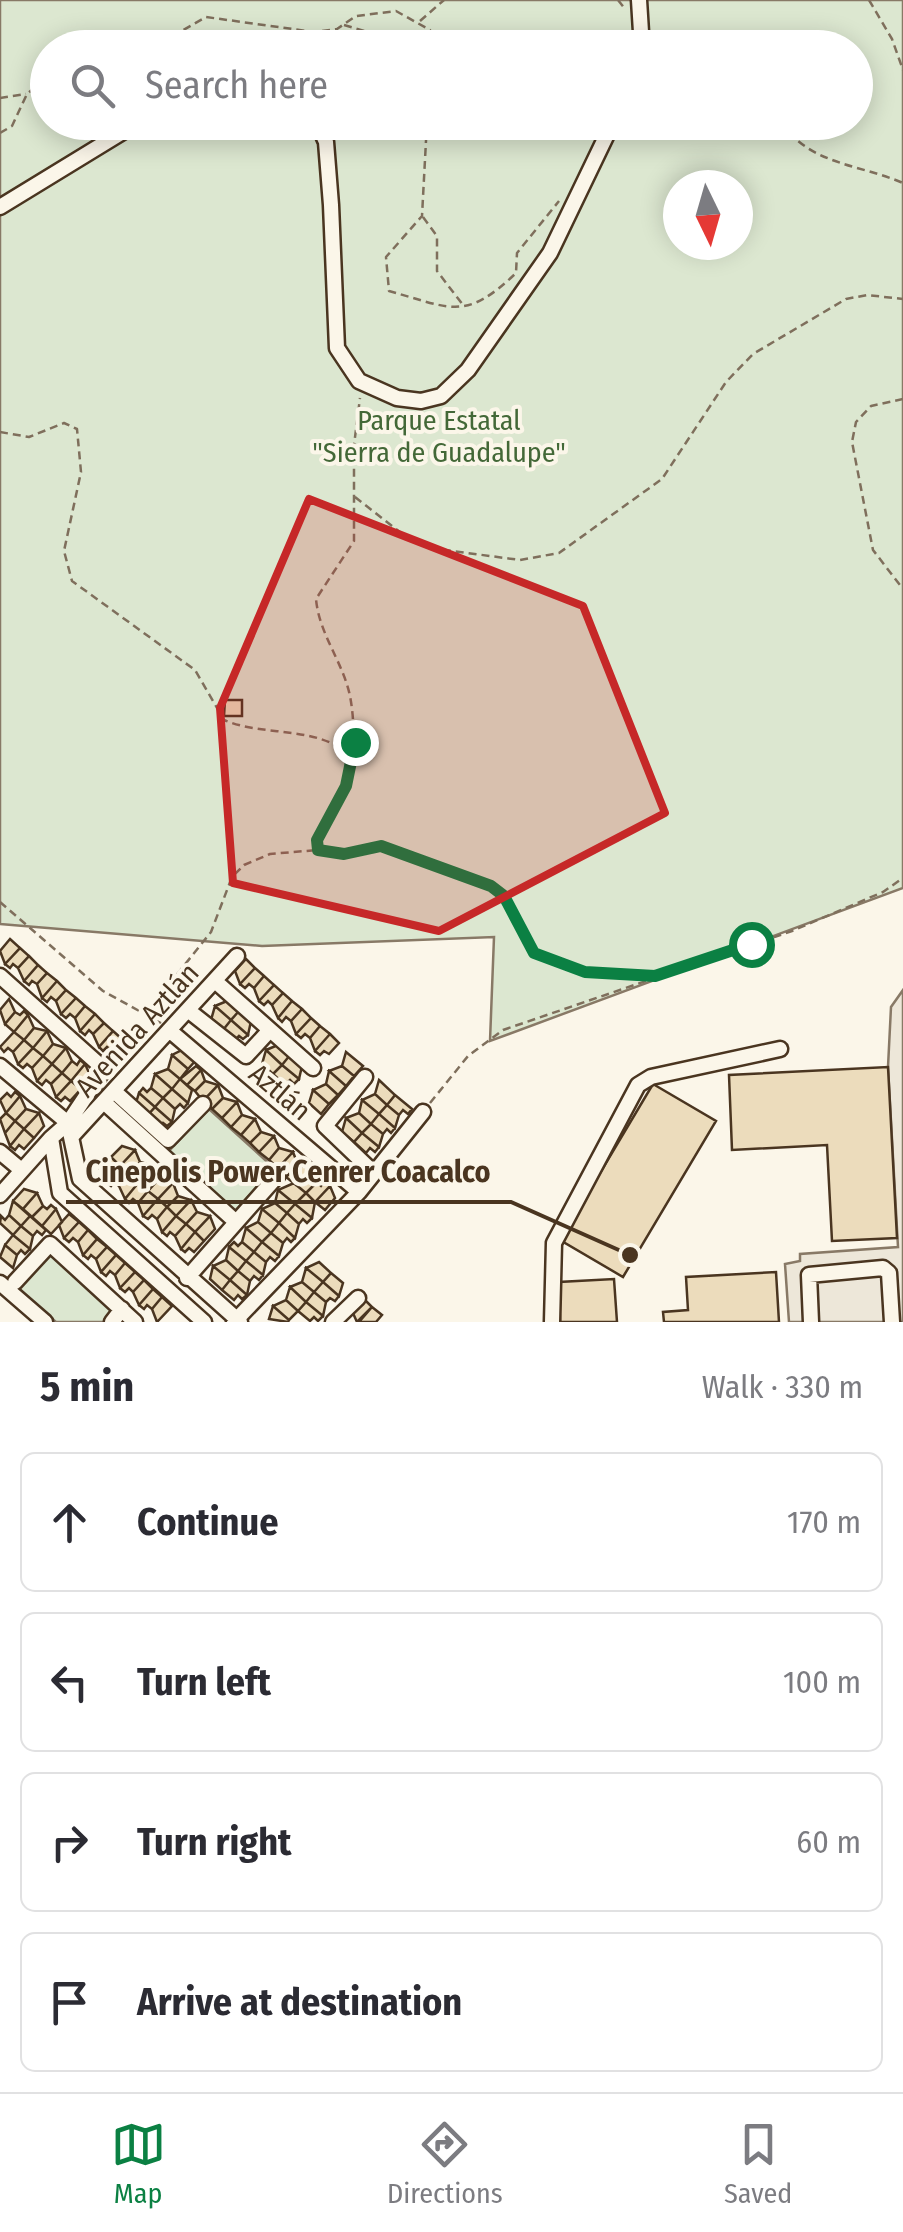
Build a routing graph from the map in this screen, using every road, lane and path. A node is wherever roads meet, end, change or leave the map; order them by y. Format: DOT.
graph roads {
  1 [pos="444,0"];
  2 [pos="639,0"];
  3 [pos="869,0"];
  4 [pos="418,23"];
  5 [pos="343,24"];
  6 [pos="183,30"];
  7 [pos="300,30"];
  8 [pos="321,30"];
  9 [pos="363,30"];
  10 [pos="430,30"];
  11 [pos="643,30"];
  12 [pos="903,70"];
  13 [pos="30,91"];
  14 [pos="27,94"];
  15 [pos="0,98"];
  16 [pos="0,133"];
  17 [pos="110,140"];
  18 [pos="325,140"];
  19 [pos="426,140"];
  20 [pos="605,140"];
  21 [pos="800,140"];
  22 [pos="903,184"];
  23 [pos="575,202"];
  24 [pos="0,207"];
  25 [pos="422,216"];
  26 [pos="903,299"];
  27 [pos="464,307"];
  28 [pos="359,381"];
  29 [pos="903,399"];
  30 [pos="0,432"];
  31 [pos="356,497"];
  32 [pos="903,589"];
  33 [pos="353,761"];
  34 [pos="318,850"];
  35 [pos="903,878"];
  36 [pos="0,902"];
  37 [pos="237,956"];
  38 [pos="0,976"];
  39 [pos="655,976"];
  40 [pos="215,981"];
  41 [pos="189,1011"];
  42 [pos="156,1018"];
  43 [pos="169,1030"];
  44 [pos="270,1030"];
  45 [pos="780,1048"];
  46 [pos="0,1066"];
  47 [pos="313,1068"];
  48 [pos="365,1077"];
  49 [pos="110,1099"];
  50 [pos="203,1104"];
  51 [pos="423,1112"];
  52 [pos="70,1129"];
  53 [pos="51,1138"];
  54 [pos="0,1152"];
  55 [pos="19,1168"];
  56 [pos="374,1173"];
  57 [pos="278,1175"];
  58 [pos="359,1192"];
  59 [pos="0,1194"];
  60 [pos="236,1222"];
  61 [pos="187,1278"];
  62 [pos="8,1282"];
  63 [pos="358,1298"];
  64 [pos="218,1306"];
  65 [pos="122,1308"];
  66 [pos="237,1321"];
  67 [pos="336,1321"];
  68 [pos="45,1322"];
  69 [pos="112,1322"];
  70 [pos="135,1322"];
  71 [pos="204,1322"];
  72 [pos="552,1322"];
  73 [pos="811,1322"];
  74 [pos="892,1322"];
  1 -- 4 [label="path"];
  2 -- 11 [label="street"];
  3 -- 12 [label="path"];
  4 -- 5 [label="path"];
  4 -- 10 [label="path"];
  5 -- 8 [label="path"];
  5 -- 9 [label="path"];
  6 -- 7 [label="path"];
  13 -- 14 [label="path"];
  14 -- 15 [label="path"];
  14 -- 16 [label="path"];
  17 -- 24 [label="street"];
  18 -- 28 [label="street"];
  19 -- 25 [label="path"];
  20 -- 23 [label="street"];
  21 -- 22 [label="path"];
  23 -- 27 [label="path"];
  23 -- 28 [label="street"];
  25 -- 27 [label="path"];
  25 -- 27 [label="path"];
  26 -- 31 [label="path"];
  28 -- 31 [label="path"];
  29 -- 32 [label="path"];
  30 -- 33 [label="path"];
  31 -- 33 [label="path"];
  33 -- 34 [label="path"];
  34 -- 39 [label="path"];
  34 -- 42 [label="path"];
  35 -- 39 [label="path"];
  36 -- 42 [label="path"];
  37 -- 40 [label="street, Avenida Aztlán"];
  38 -- 52 [label="street"];
  39 -- 51 [label="path"];
  40 -- 41 [label="street, Avenida Aztlán"];
  40 -- 44 [label="street, Aztlán"];
  41 -- 43 [label="street, Avenida Aztlán"];
  41 -- 44 [label="street, Aztlán"];
  42 -- 43 [label="path"];
  43 -- 49 [label="street, Avenida Aztlán"];
  43 -- 58 [label="street, Aztlán"];
  44 -- 47 [label="street, Aztlán"];
  45 -- 72 [label="street"];
  46 -- 52 [label="street"];
  48 -- 56 [label="street, Aztlán"];
  49 -- 50 [label="street"];
  49 -- 52 [label="street, Avenida Aztlán"];
  49 -- 60 [label="street"];
  51 -- 56 [label="street, Avenida Aztlán"];
  52 -- 53 [label="street, Avenida Aztlán"];
  52 -- 61 [label="street, Avenida Aztlán"];
  53 -- 55 [label="street, Avenida Aztlán"];
  53 -- 71 [label="street"];
  54 -- 55 [label="street"];
  55 -- 59 [label="street, Avenida Aztlán"];
  56 -- 58 [label="street, Avenida Aztlán"];
  57 -- 60 [label="street"];
  58 -- 66 [label="street, Avenida Aztlán"];
  60 -- 61 [label="street"];
  61 -- 64 [label="street, Avenida Aztlán"];
  62 -- 65 [label="street"];
  62 -- 68 [label="street"];
  63 -- 67 [label="street"];
  64 -- 66 [label="street, Avenida Aztlán"];
  64 -- 71 [label="street"];
  65 -- 69 [label="street"];
  65 -- 70 [label="street"];
  73 -- 74 [label="street"];
}
